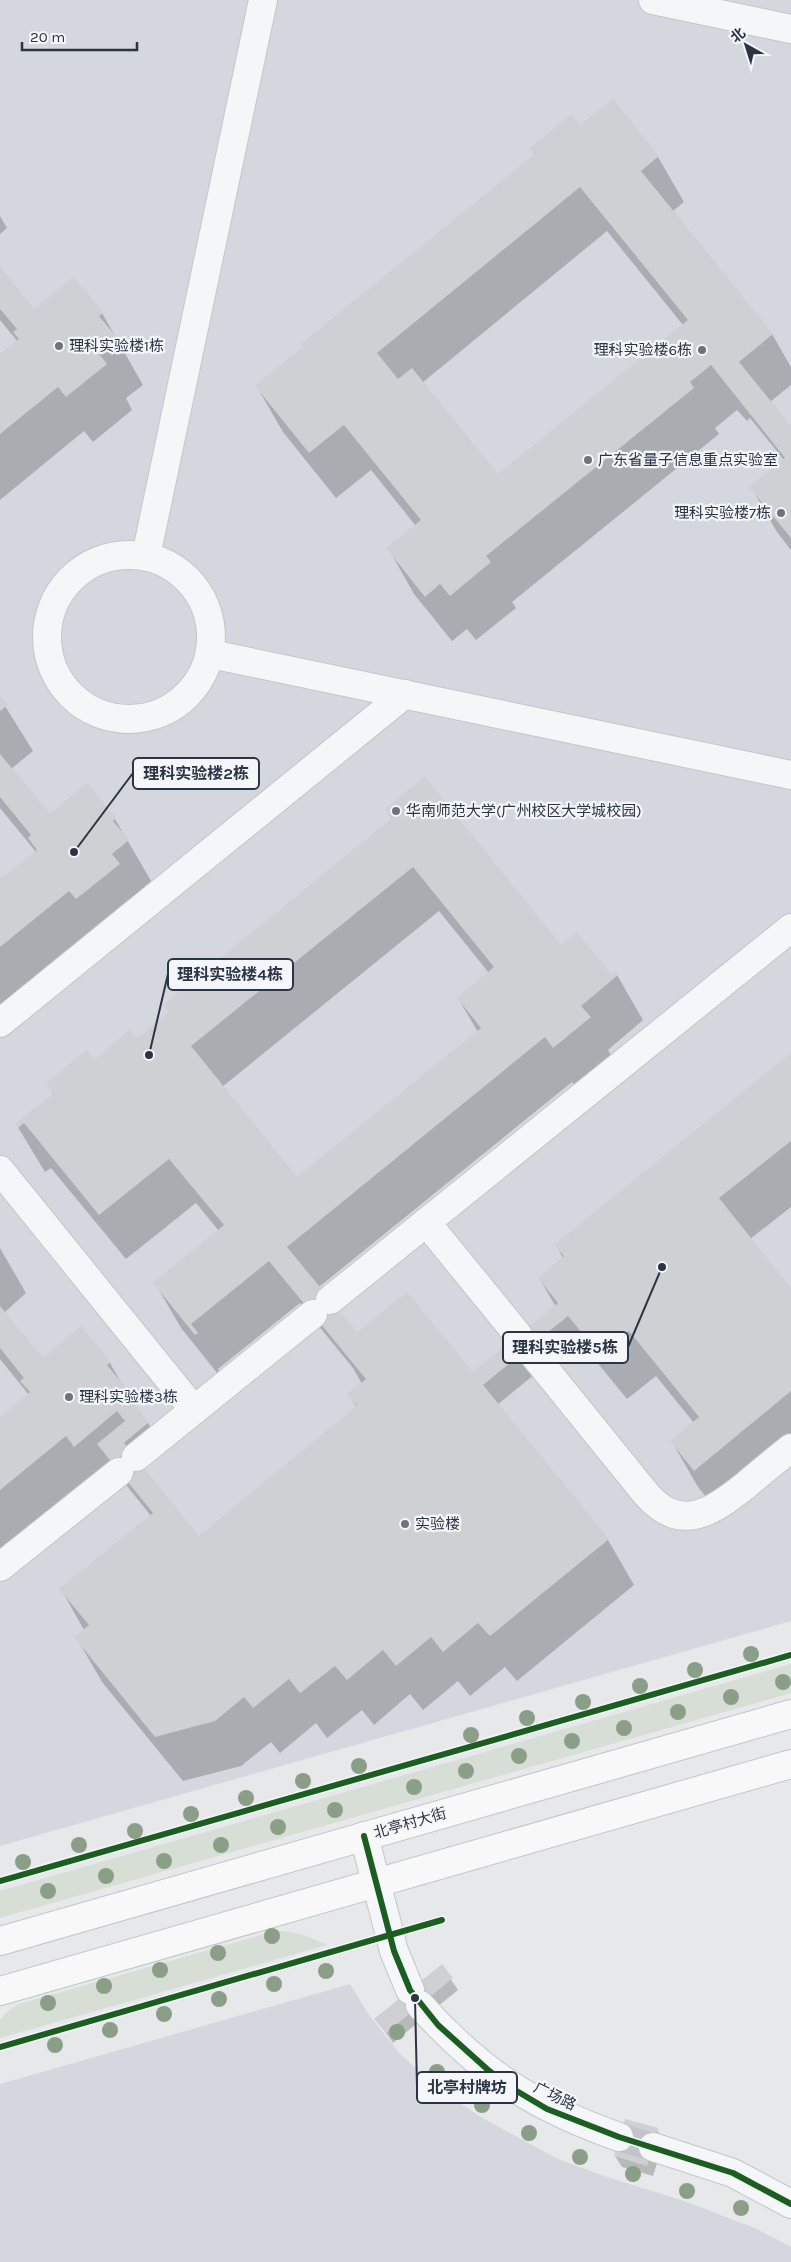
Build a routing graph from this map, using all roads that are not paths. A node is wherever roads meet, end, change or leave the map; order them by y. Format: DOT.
graph roads {
  1 [pos="263,0"];
  2 [pos="653,0"];
  3 [pos="791,29"];
  4 [pos="146,556"];
  5 [pos="211,654"];
  6 [pos="405,694"];
  7 [pos="791,775"];
  8 [pos="791,928"];
  9 [pos="0,1023"];
  10 [pos="0,1170"];
  11 [pos="426,1222"];
  12 [pos="194,1410"];
  13 [pos="791,1448"];
  14 [pos="0,1567"];
  15 [pos="791,1714"];
  16 [pos="791,1764"];
  17 [pos="364,1836"];
  18 [pos="376,1883"];
  19 [pos="0,1941"];
  20 [pos="0,1991"];
  21 [pos="619,2137"];
  22 [pos="653,2147"];
  23 [pos="791,2204"];
  1 -- 4 [label="street"];
  2 -- 3 [label="street"];
  4 -- 5 [label="street"];
  4 -- 5 [label="street"];
  5 -- 6 [label="street"];
  6 -- 7 [label="street"];
  6 -- 9 [label="street"];
  8 -- 11 [label="street"];
  10 -- 12 [label="street"];
  11 -- 12 [label="street"];
  11 -- 13 [label="street"];
  12 -- 14 [label="street"];
  15 -- 17 [label="main road, 北亭村大街"];
  16 -- 18 [label="main road"];
  17 -- 18 [label="street, 广场路"];
  17 -- 19 [label="main road, 北亭村大街"];
  18 -- 20 [label="main road"];
  18 -- 21 [label="street, 广场路"];
  22 -- 23 [label="street"];
}
